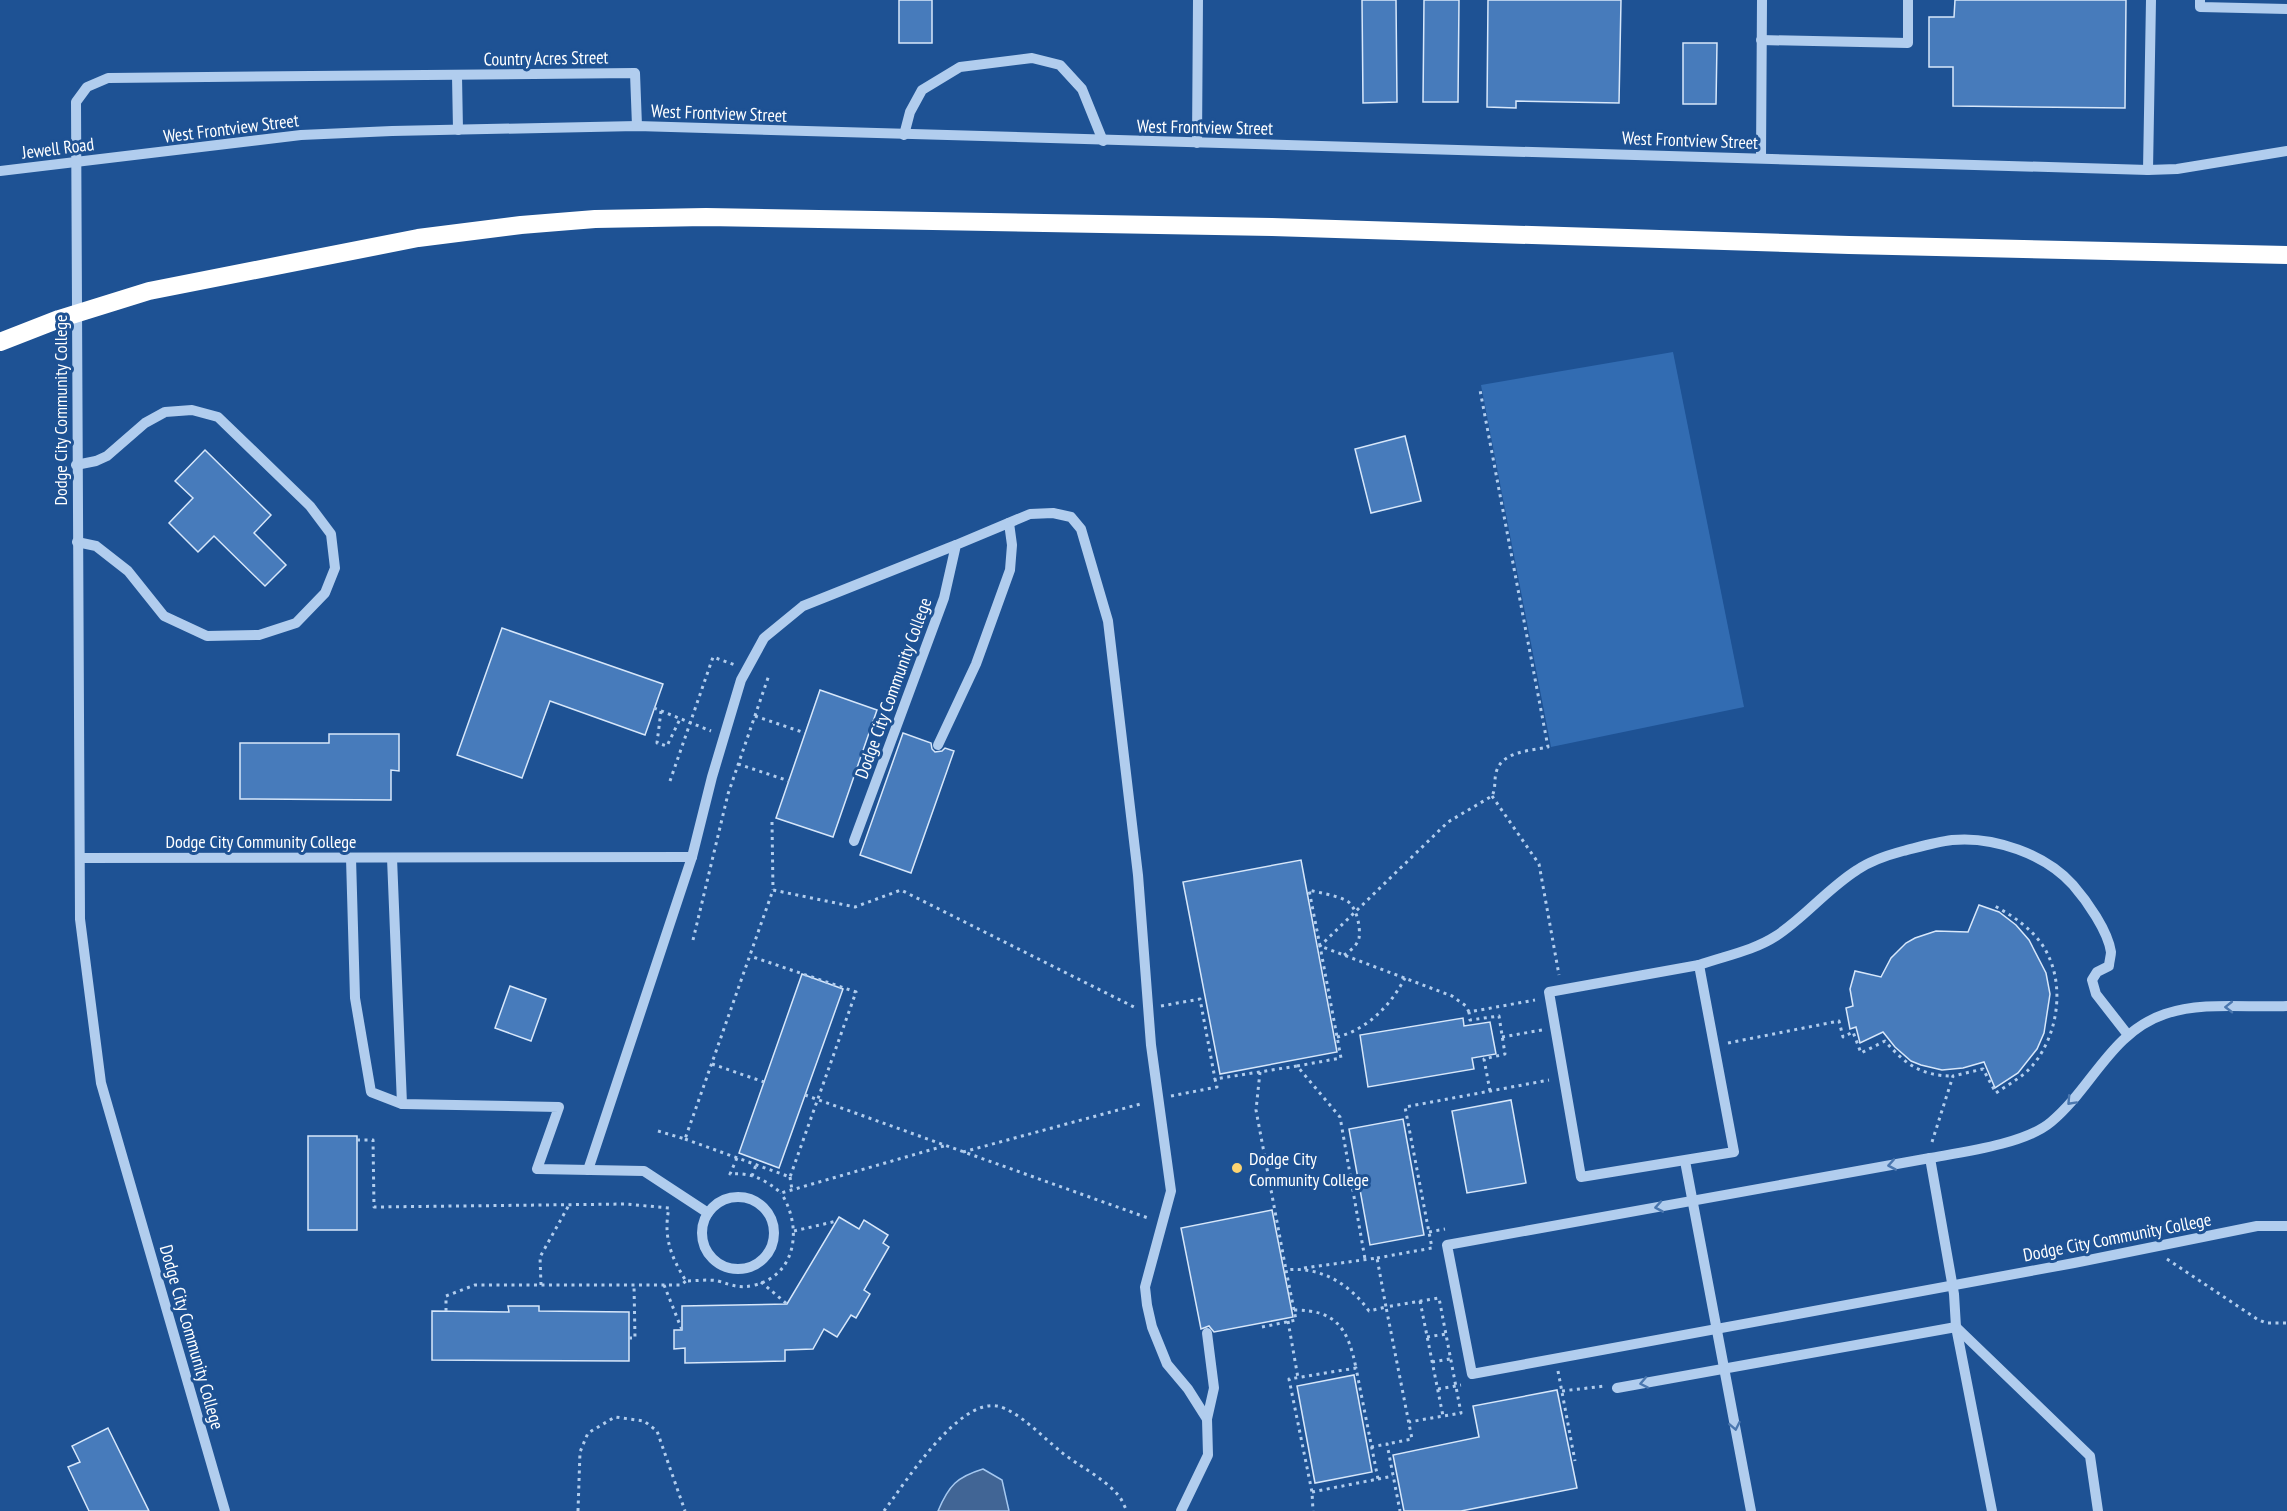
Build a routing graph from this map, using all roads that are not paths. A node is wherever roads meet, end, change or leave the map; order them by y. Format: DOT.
graph roads {
  1 [pos="1198,0"];
  2 [pos="1762,0"];
  3 [pos="1908,0"];
  4 [pos="2151,0"];
  5 [pos="2200,0"];
  6 [pos="2287,9"];
  7 [pos="1761,40"];
  8 [pos="457,76"];
  9 [pos="637,126"];
  10 [pos="458,129"];
  11 [pos="904,135"];
  12 [pos="1103,141"];
  13 [pos="1197,143"];
  14 [pos="2287,151"];
  15 [pos="121,157"];
  16 [pos="1761,158"];
  17 [pos="77,162"];
  18 [pos="2148,170"];
  19 [pos="0,171"];
  20 [pos="2287,255"];
  21 [pos="76,314"];
  22 [pos="0,342"];
  23 [pos="76,465"];
  24 [pos="1009,523"];
  25 [pos="77,542"];
  26 [pos="956,545"];
  27 [pos="938,745"];
  28 [pos="854,841"];
  29 [pos="692,857"];
  30 [pos="80,858"];
  31 [pos="351,858"];
  32 [pos="392,858"];
  33 [pos="1699,965"];
  34 [pos="2287,1006"];
  35 [pos="2128,1035"];
  36 [pos="402,1104"];
  37 [pos="1929,1158"];
  38 [pos="1685,1161"];
  39 [pos="588,1170"];
  40 [pos="1693,1201"];
  41 [pos="708,1213"];
  42 [pos="2287,1226"];
  43 [pos="1953,1286"];
  44 [pos="1956,1327"];
  45 [pos="1717,1329"];
  46 [pos="1207,1333"];
  47 [pos="1724,1368"];
  48 [pos="1617,1388"];
  49 [pos="1207,1419"];
  50 [pos="225,1511"];
  51 [pos="1181,1511"];
  52 [pos="1751,1511"];
  53 [pos="1992,1511"];
  54 [pos="2098,1511"];
  1 -- 13 [label="street"];
  2 -- 7 [label="street"];
  3 -- 7 [label="street"];
  4 -- 18 [label="street"];
  5 -- 6 [label="street"];
  7 -- 16 [label="street"];
  8 -- 9 [label="street, Country Acres Street"];
  8 -- 10 [label="street"];
  8 -- 17 [label="street, Country Acres Street"];
  9 -- 10 [label="street, West Frontview Street"];
  9 -- 11 [label="street, West Frontview Street"];
  10 -- 15 [label="street, West Frontview Street"];
  11 -- 12 [label="street, West Frontview Street"];
  11 -- 12 [label="street"];
  12 -- 13 [label="street, West Frontview Street"];
  13 -- 16 [label="street, West Frontview Street"];
  14 -- 18 [label="street, West Frontview Street"];
  15 -- 17 [label="street, Jewell Road"];
  16 -- 18 [label="street, West Frontview Street"];
  17 -- 19 [label="street, Jewell Road"];
  17 -- 21 [label="street, Dodge City Community College"];
  20 -- 21 [label="highway"];
  21 -- 22 [label="highway"];
  21 -- 23 [label="street, Dodge City Community College"];
  23 -- 25 [label="street, Dodge City Community College"];
  23 -- 25 [label="street"];
  24 -- 26 [label="street"];
  24 -- 27 [label="street"];
  24 -- 49 [label="street"];
  25 -- 30 [label="street, Dodge City Community College"];
  26 -- 28 [label="street, Dodge City Community College"];
  26 -- 29 [label="street"];
  29 -- 32 [label="street, Dodge City Community College"];
  29 -- 39 [label="street"];
  30 -- 31 [label="street, Dodge City Community College"];
  30 -- 50 [label="street, Dodge City Community College"];
  31 -- 32 [label="street, Dodge City Community College"];
  31 -- 36 [label="street"];
  32 -- 36 [label="street"];
  33 -- 35 [label="street"];
  33 -- 38 [label="street"];
  33 -- 38 [label="street"];
  34 -- 35 [label="street, Dodge City Community College, one-way"];
  35 -- 37 [label="street, Dodge City Community College, one-way"];
  36 -- 39 [label="street"];
  37 -- 40 [label="street, Dodge City Community College, one-way"];
  37 -- 43 [label="street"];
  38 -- 40 [label="street"];
  39 -- 41 [label="street"];
  40 -- 45 [label="street"];
  40 -- 45 [label="street, Dodge City Community College, one-way"];
  41 -- 41 [label="street"];
  42 -- 43 [label="street, Dodge City Community College"];
  43 -- 44 [label="street"];
  43 -- 45 [label="street, Dodge City Community College"];
  44 -- 47 [label="street"];
  44 -- 53 [label="street"];
  44 -- 54 [label="street"];
  45 -- 47 [label="street"];
  46 -- 49 [label="street"];
  47 -- 48 [label="street, one-way"];
  47 -- 52 [label="street, one-way"];
  49 -- 51 [label="street"];
}
